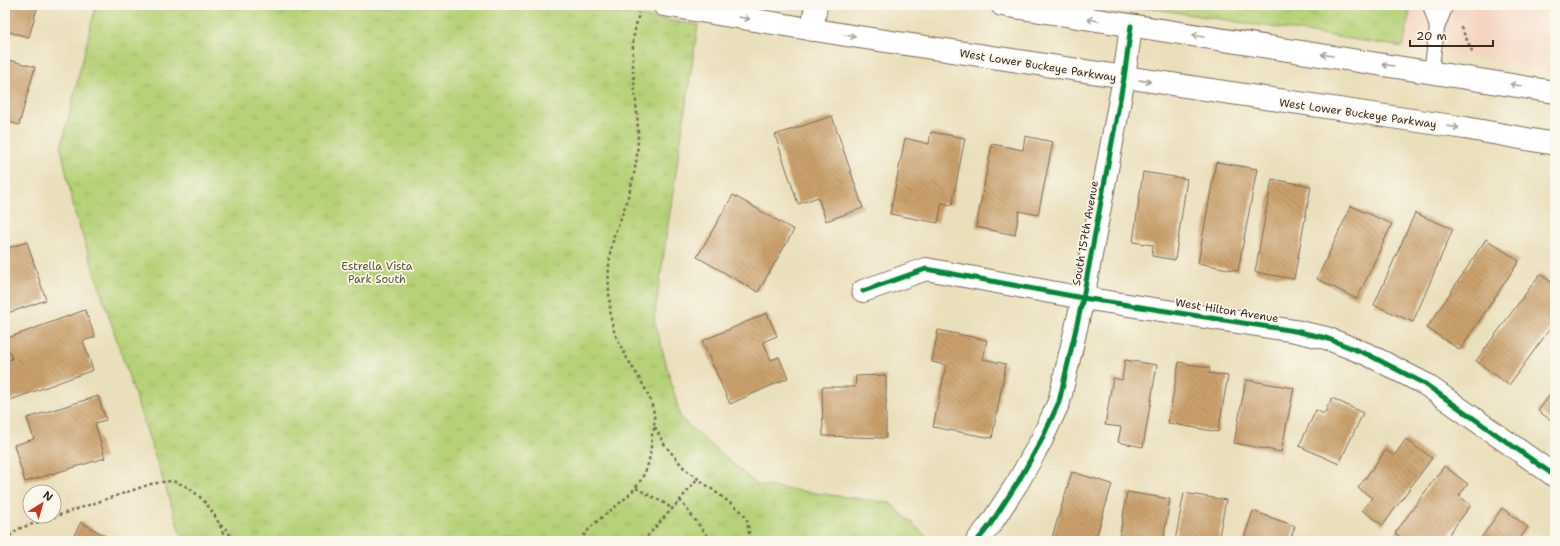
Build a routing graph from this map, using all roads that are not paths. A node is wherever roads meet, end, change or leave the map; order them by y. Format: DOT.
graph roads {
  1 [pos="664,5"];
  2 [pos="816,5"];
  3 [pos="1002,5"];
  4 [pos="1430,5"];
  5 [pos="1446,5"];
  6 [pos="1131,26"];
  7 [pos="1437,28"];
  8 [pos="812,30"];
  9 [pos="1431,72"];
  10 [pos="1124,78"];
  11 [pos="1555,92"];
  12 [pos="1555,144"];
  13 [pos="863,291"];
  14 [pos="1083,298"];
  15 [pos="1555,476"];
  16 [pos="977,541"];
  1 -- 8 [label="main road, West Lower Buckeye Parkway, one-way"];
  2 -- 8 [label="main road"];
  6 -- 3 [label="main road, one-way"];
  4 -- 7 [label="lane"];
  5 -- 7 [label="lane"];
  9 -- 6 [label="main road, one-way"];
  6 -- 10 [label="main road, South 157th Avenue"];
  7 -- 9 [label="lane"];
  8 -- 10 [label="main road, West Lower Buckeye Parkway, one-way"];
  11 -- 9 [label="main road, one-way"];
  10 -- 12 [label="main road, West Lower Buckeye Parkway, one-way"];
  10 -- 14 [label="main road, South 157th Avenue"];
  13 -- 14 [label="main road, West Hilton Avenue"];
  14 -- 15 [label="main road, West Hilton Avenue"];
  14 -- 16 [label="main road, South 157th Avenue"];
}
